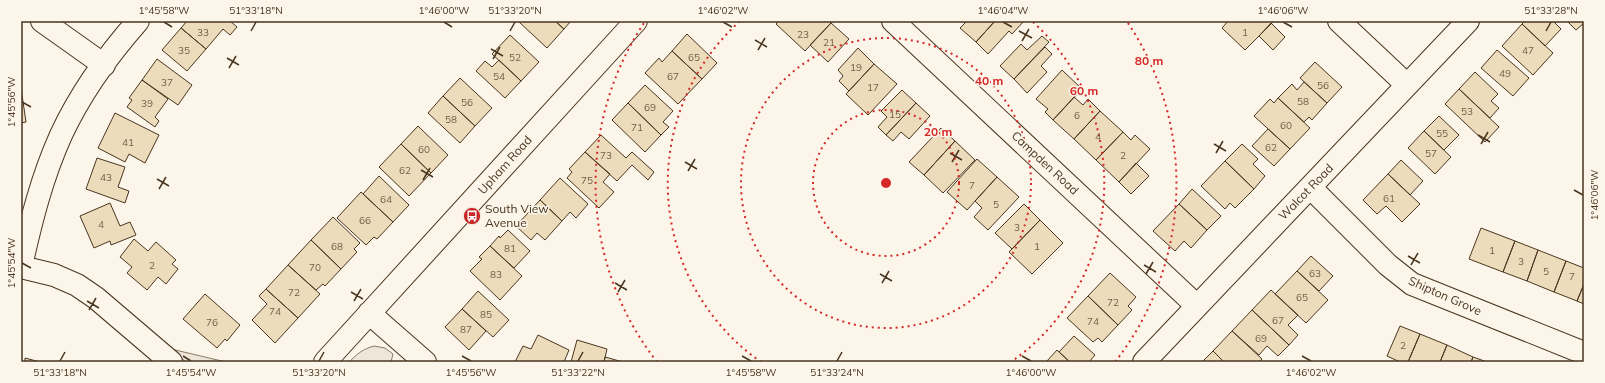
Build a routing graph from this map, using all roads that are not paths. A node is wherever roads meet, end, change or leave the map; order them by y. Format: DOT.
graph roads {
  1 [pos="42,21"];
  2 [pos="138,21"];
  3 [pos="636,21"];
  4 [pos="893,21"];
  5 [pos="1339,21"];
  6 [pos="1468,21"];
  7 [pos="104,66"];
  8 [pos="1407,85"];
  9 [pos="1311,188"];
  10 [pos="21,267"];
  11 [pos="1197,306"];
  12 [pos="369,313"];
  13 [pos="1584,353"];
  14 [pos="171,362"];
  15 [pos="325,362"];
  16 [pos="425,362"];
  17 [pos="1144,362"];
  1 -- 7 [label="street"];
  2 -- 7 [label="street"];
  3 -- 12 [label="street, Upham Road"];
  4 -- 11 [label="street, Campden Road"];
  5 -- 8 [label="street"];
  6 -- 8 [label="street, Walcot Road"];
  7 -- 10 [label="street"];
  8 -- 9 [label="street, Walcot Road"];
  9 -- 11 [label="street, Walcot Road"];
  9 -- 13 [label="street, Shipton Grove"];
  10 -- 14 [label="street"];
  11 -- 17 [label="street, Walcot Road"];
  12 -- 15 [label="street, Upham Road"];
  12 -- 16 [label="street"];
}
